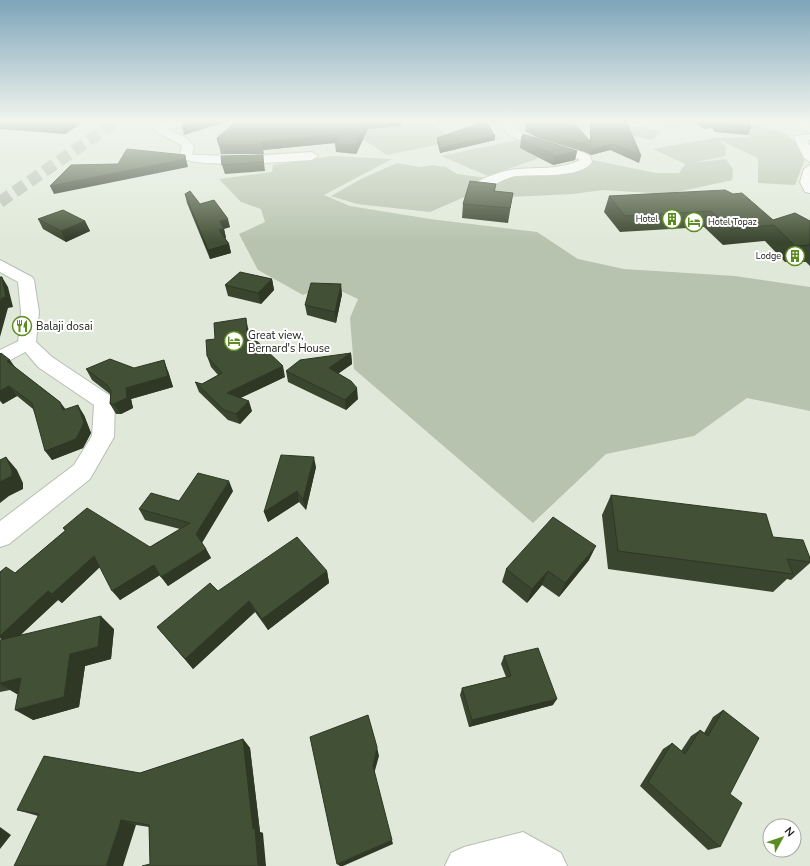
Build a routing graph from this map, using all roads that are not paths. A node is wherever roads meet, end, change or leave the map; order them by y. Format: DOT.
graph roads {
  1 [pos="586,160"];
  2 [pos="810,169"];
  3 [pos="481,185"];
  4 [pos="810,189"];
  5 [pos="0,265"];
  6 [pos="27,343"];
  7 [pos="0,358"];
  8 [pos="0,536"];
  9 [pos="464,866"];
  10 [pos="548,866"];
  1 -- 3 [label="street"];
  2 -- 4 [label="street"];
  5 -- 6 [label="street"];
  6 -- 7 [label="street"];
  6 -- 8 [label="street"];
  9 -- 10 [label="street"];
}
